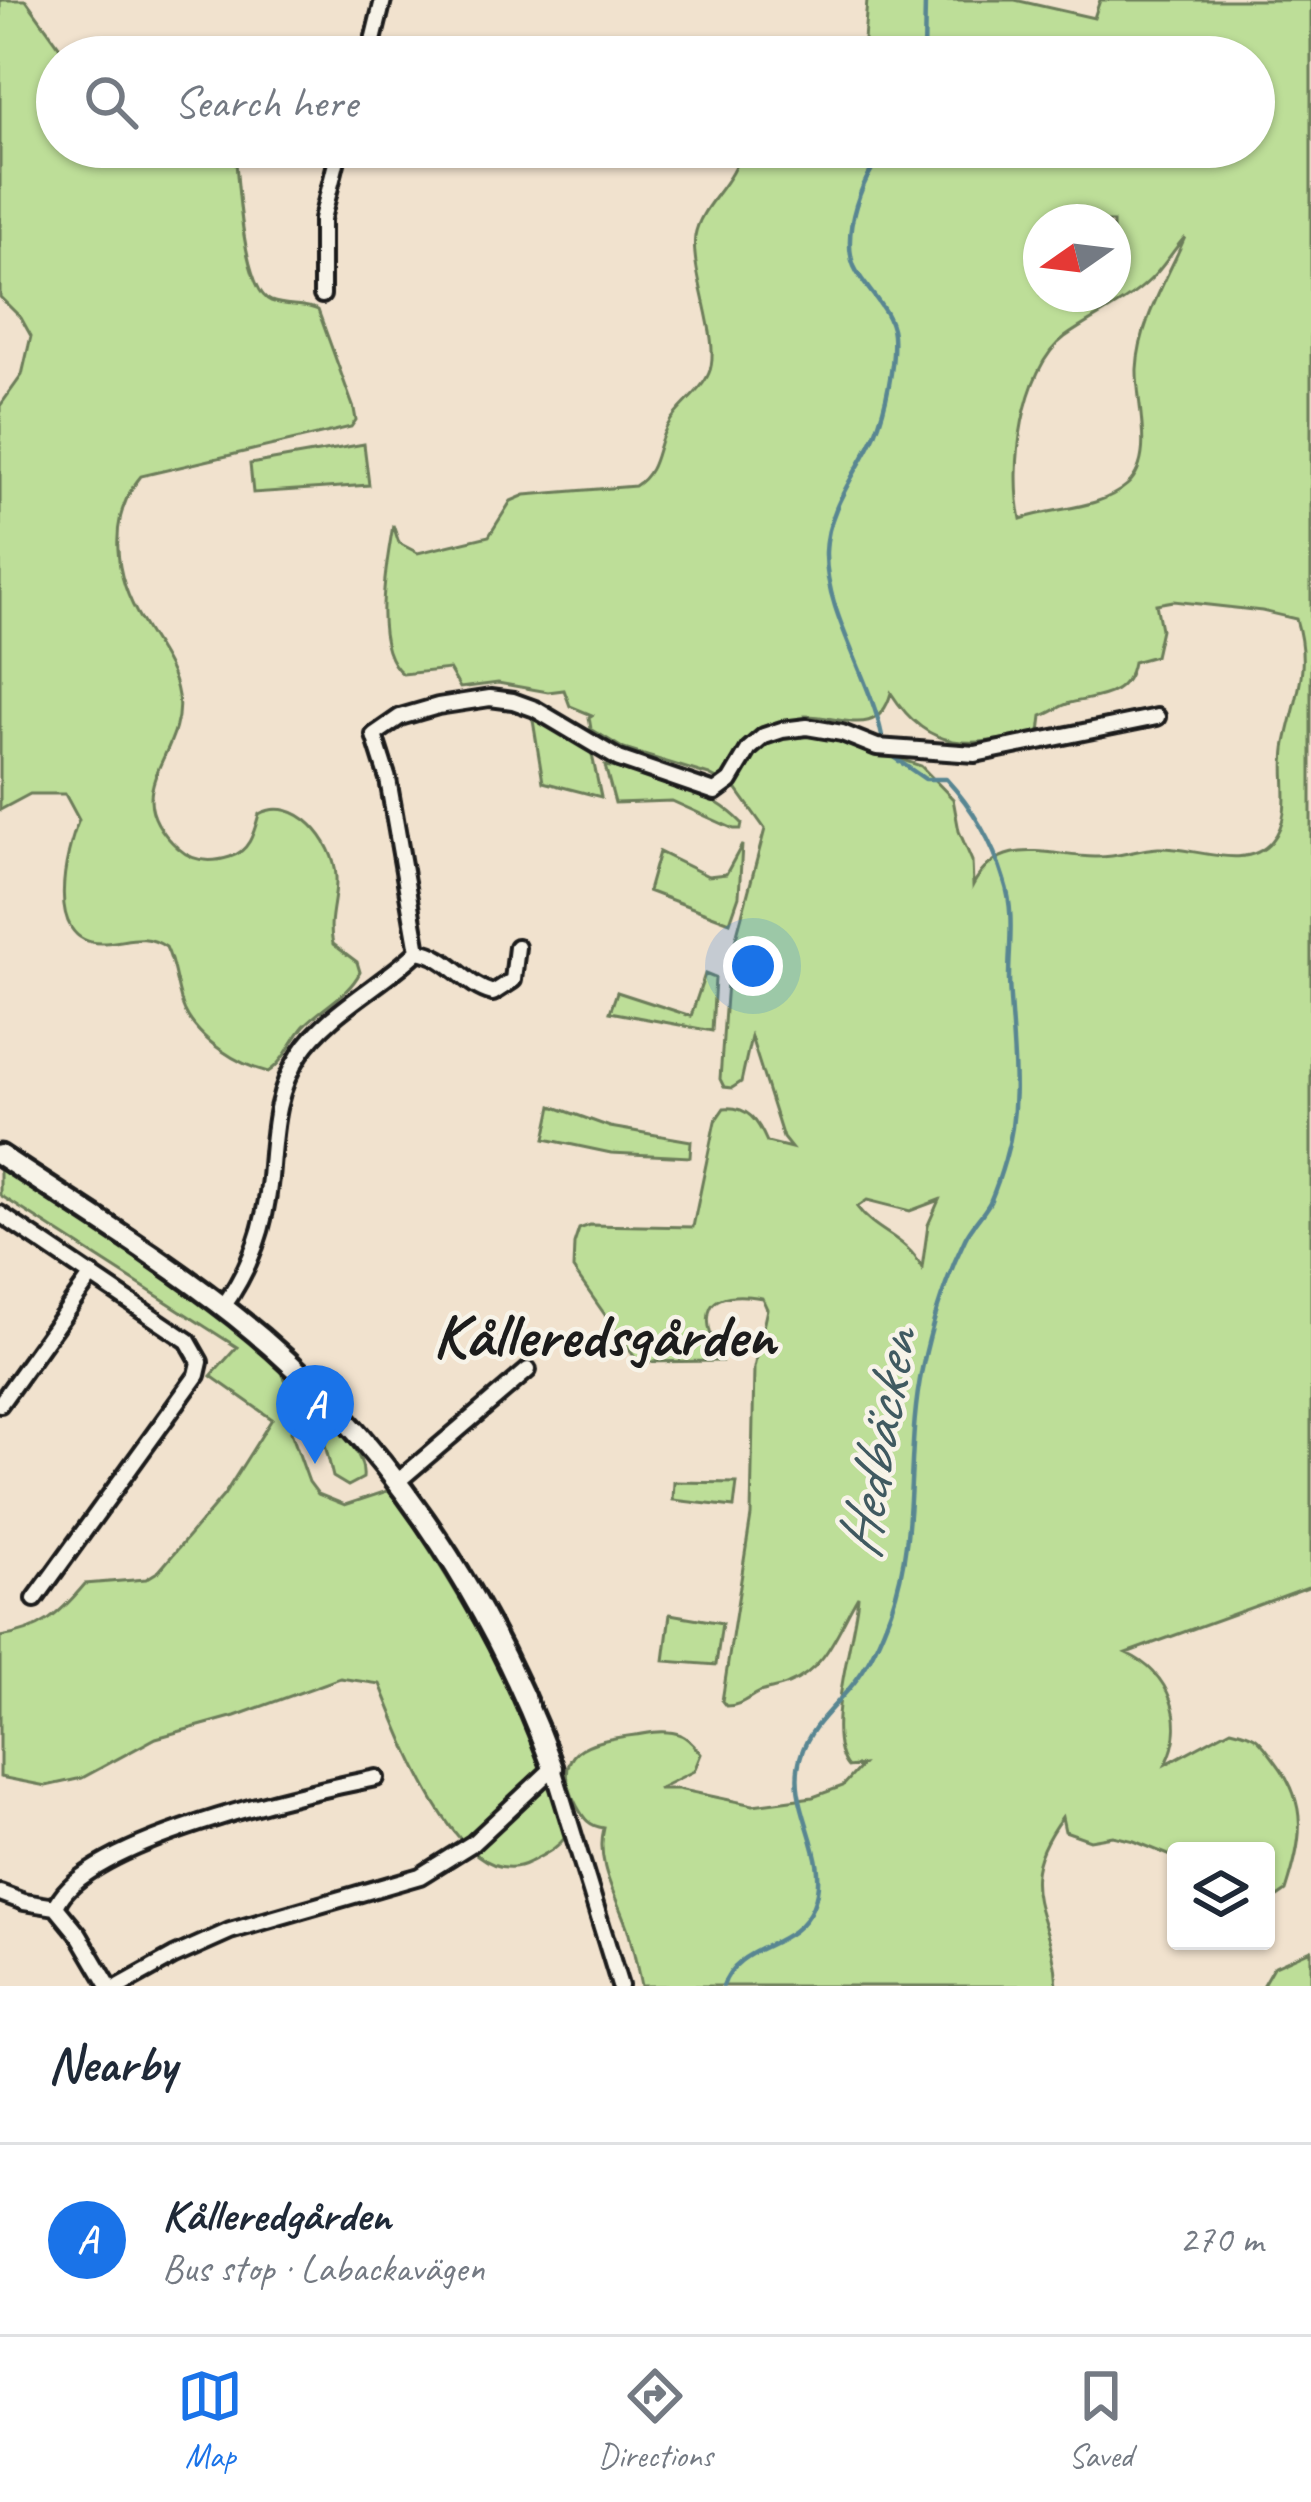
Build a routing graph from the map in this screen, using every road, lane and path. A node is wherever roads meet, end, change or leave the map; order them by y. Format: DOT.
graph roads {
  1 [pos="383,0"];
  2 [pos="374,36"];
  3 [pos="335,168"];
  4 [pos="322,296"];
  5 [pos="1157,717"];
  6 [pos="517,947"];
  7 [pos="418,951"];
  8 [pos="0,1155"];
  9 [pos="0,1214"];
  10 [pos="92,1275"];
  11 [pos="223,1307"];
  12 [pos="528,1370"];
  13 [pos="0,1405"];
  14 [pos="397,1482"];
  15 [pos="35,1599"];
  16 [pos="553,1768"];
  17 [pos="376,1778"];
  18 [pos="0,1893"];
  19 [pos="56,1907"];
  20 [pos="110,1986"];
  21 [pos="120,1986"];
  22 [pos="620,1986"];
  1 -- 2 [label="street"];
  3 -- 4 [label="street"];
  5 -- 7 [label="street"];
  6 -- 7 [label="street"];
  7 -- 11 [label="street"];
  8 -- 11 [label="street"];
  9 -- 10 [label="street"];
  10 -- 13 [label="street"];
  10 -- 15 [label="street"];
  11 -- 14 [label="street"];
  12 -- 14 [label="street"];
  14 -- 16 [label="street"];
  16 -- 21 [label="street"];
  16 -- 22 [label="street"];
  17 -- 19 [label="street"];
  18 -- 19 [label="street"];
  19 -- 20 [label="street"];
}
